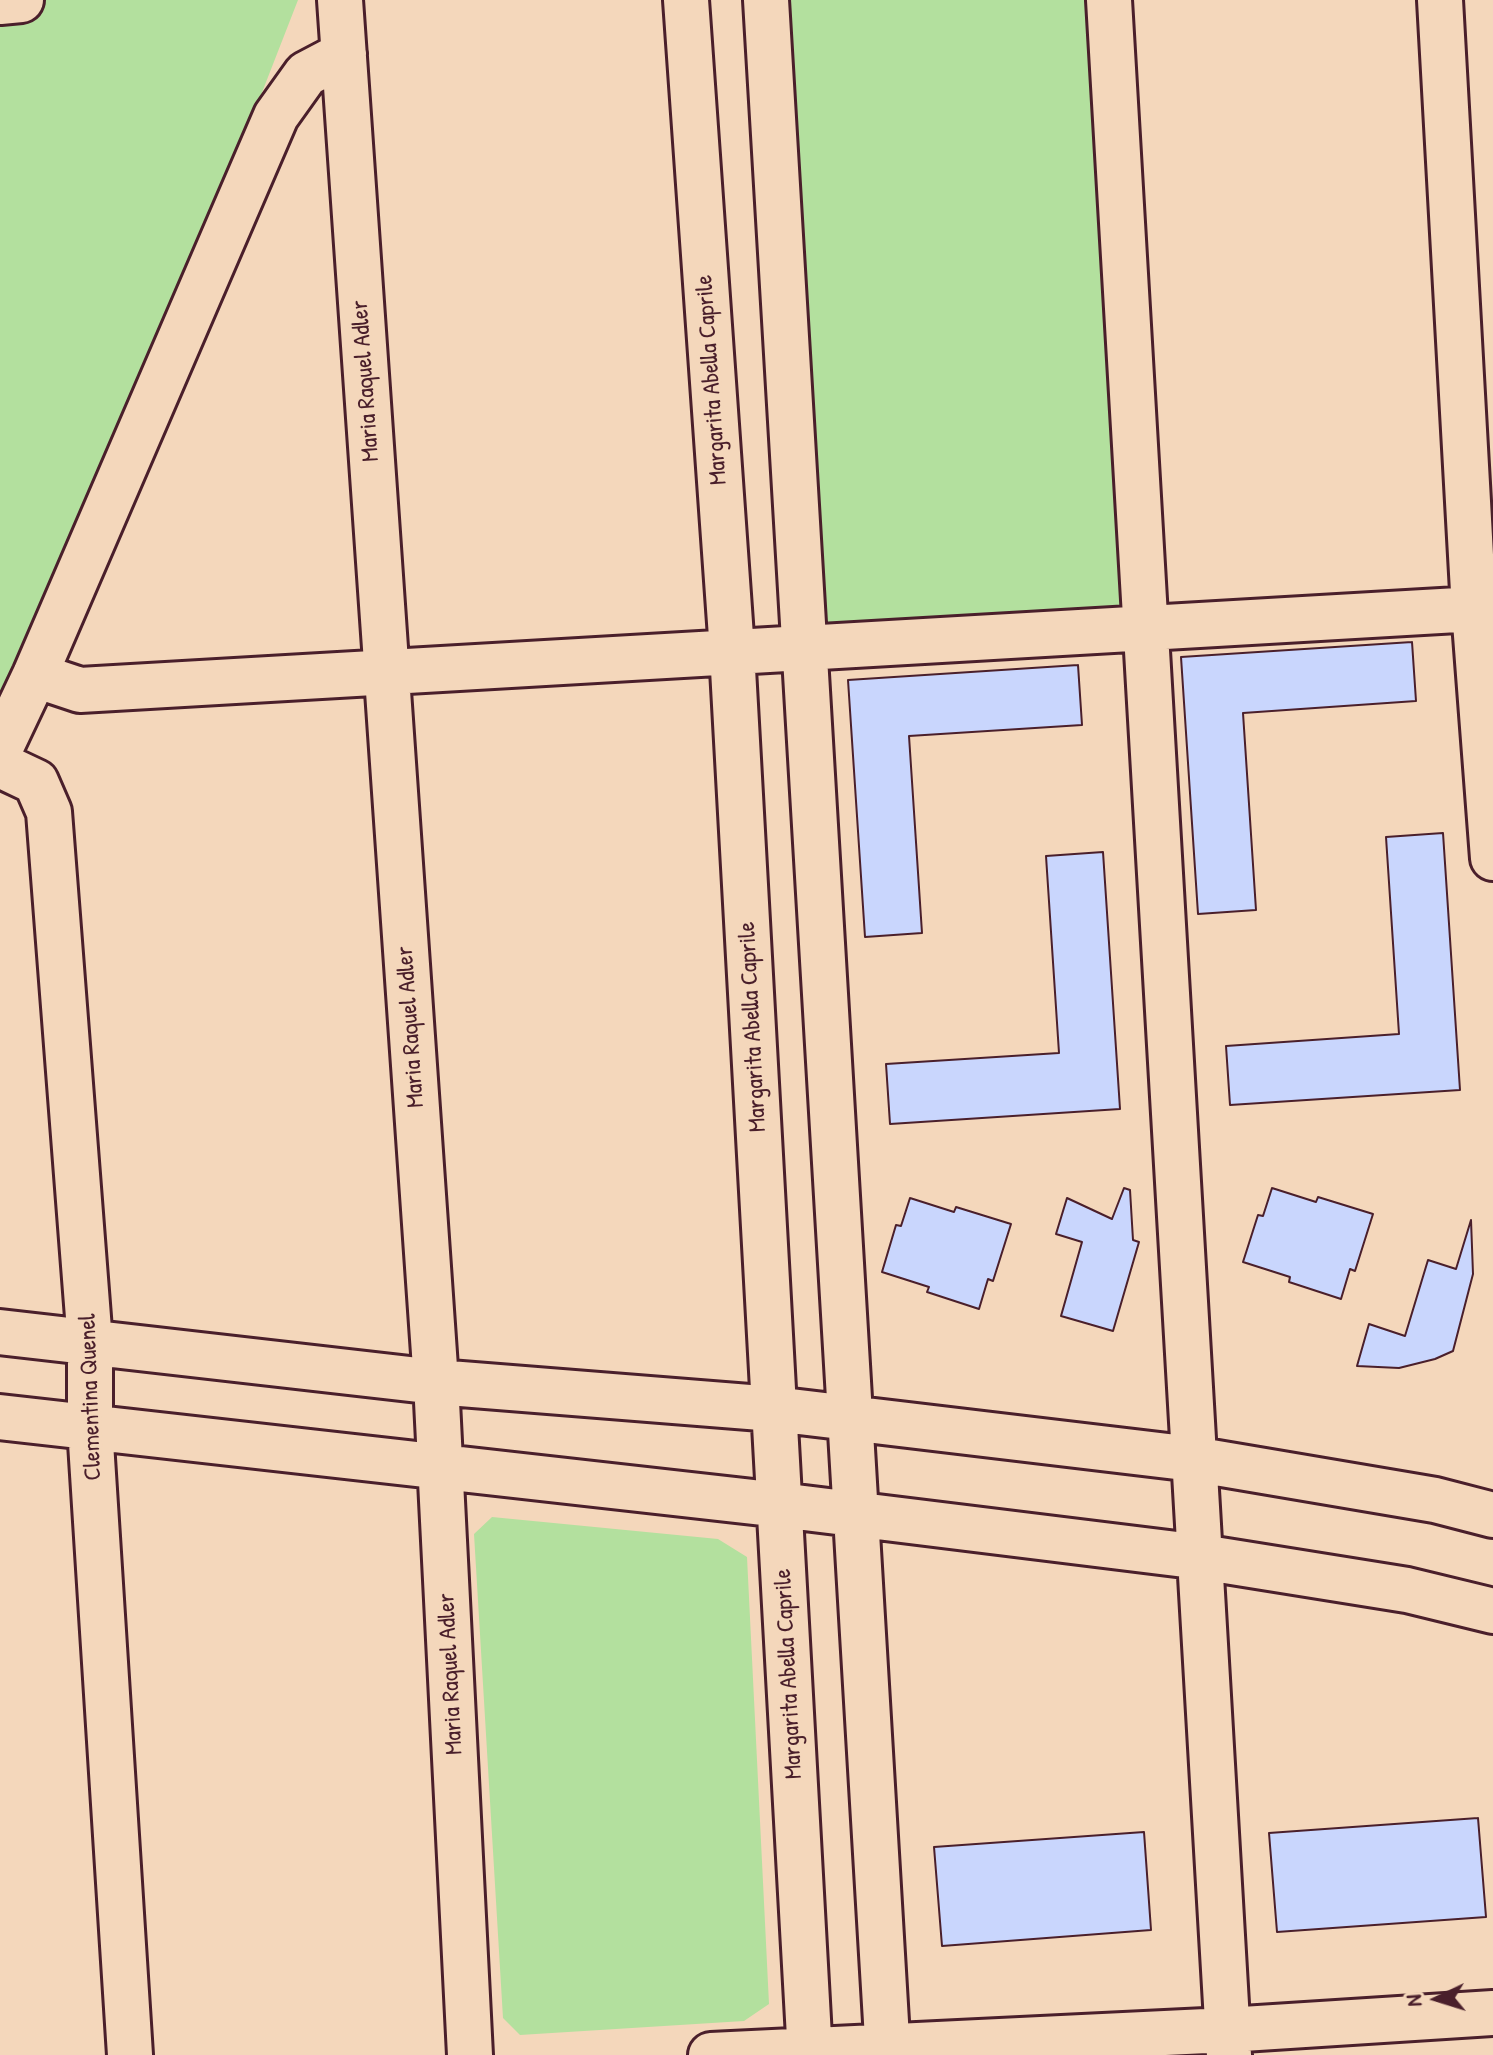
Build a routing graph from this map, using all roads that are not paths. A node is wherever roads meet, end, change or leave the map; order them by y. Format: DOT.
graph roads {
  1 [pos="21,0"];
  2 [pos="340,0"];
  3 [pos="686,0"];
  4 [pos="766,0"];
  5 [pos="1109,0"];
  6 [pos="1440,0"];
  7 [pos="0,2"];
  8 [pos="344,54"];
  9 [pos="1484,608"];
  10 [pos="1148,626"];
  11 [pos="806,647"];
  12 [pos="732,651"];
  13 [pos="386,672"];
  14 [pos="35,675"];
  15 [pos="0,749"];
  16 [pos="0,765"];
  17 [pos="1493,858"];
  18 [pos="0,1332"];
  19 [pos="90,1343"];
  20 [pos="436,1382"];
  21 [pos="774,1409"];
  22 [pos="0,1417"];
  23 [pos="851,1418"];
  24 [pos="90,1427"];
  25 [pos="1193,1459"];
  26 [pos="441,1468"];
  27 [pos="780,1505"];
  28 [pos="858,1515"];
  29 [pos="1493,1515"];
  30 [pos="1201,1557"];
  31 [pos="1493,1611"];
  32 [pos="1493,2013"];
  33 [pos="1228,2042"];
  34 [pos="888,2050"];
  35 [pos="810,2052"];
  36 [pos="130,2055"];
  37 [pos="470,2055"];
  38 [pos="711,2055"];
  1 -- 7 [label="street"];
  2 -- 8 [label="street, Maria Raquel Adler"];
  3 -- 12 [label="street, Margarita Abella Caprile"];
  4 -- 11 [label="street"];
  5 -- 10 [label="street"];
  6 -- 9 [label="street"];
  8 -- 13 [label="street, Maria Raquel Adler"];
  8 -- 14 [label="street"];
  9 -- 10 [label="street"];
  9 -- 17 [label="street"];
  10 -- 11 [label="street"];
  10 -- 25 [label="street"];
  11 -- 12 [label="street"];
  11 -- 23 [label="street"];
  12 -- 13 [label="street"];
  12 -- 21 [label="street, Margarita Abella Caprile"];
  13 -- 14 [label="street"];
  13 -- 20 [label="street, Maria Raquel Adler"];
  14 -- 15 [label="street"];
  16 -- 19 [label="street, Clementina Quenel"];
  18 -- 19 [label="street"];
  19 -- 20 [label="street"];
  19 -- 24 [label="street, Clementina Quenel"];
  20 -- 21 [label="street"];
  20 -- 26 [label="street, Maria Raquel Adler"];
  21 -- 23 [label="street"];
  21 -- 27 [label="street, Margarita Abella Caprile"];
  22 -- 24 [label="street"];
  23 -- 25 [label="street"];
  23 -- 28 [label="street"];
  24 -- 26 [label="street"];
  24 -- 36 [label="street, Clementina Quenel"];
  25 -- 29 [label="street"];
  25 -- 30 [label="street"];
  26 -- 27 [label="street"];
  26 -- 37 [label="street, Maria Raquel Adler"];
  27 -- 28 [label="street"];
  27 -- 35 [label="street, Margarita Abella Caprile"];
  28 -- 30 [label="street"];
  28 -- 34 [label="street"];
  30 -- 31 [label="street"];
  30 -- 33 [label="street"];
  32 -- 33 [label="street"];
  33 -- 34 [label="street"];
  34 -- 35 [label="street"];
  35 -- 38 [label="street"];
}
